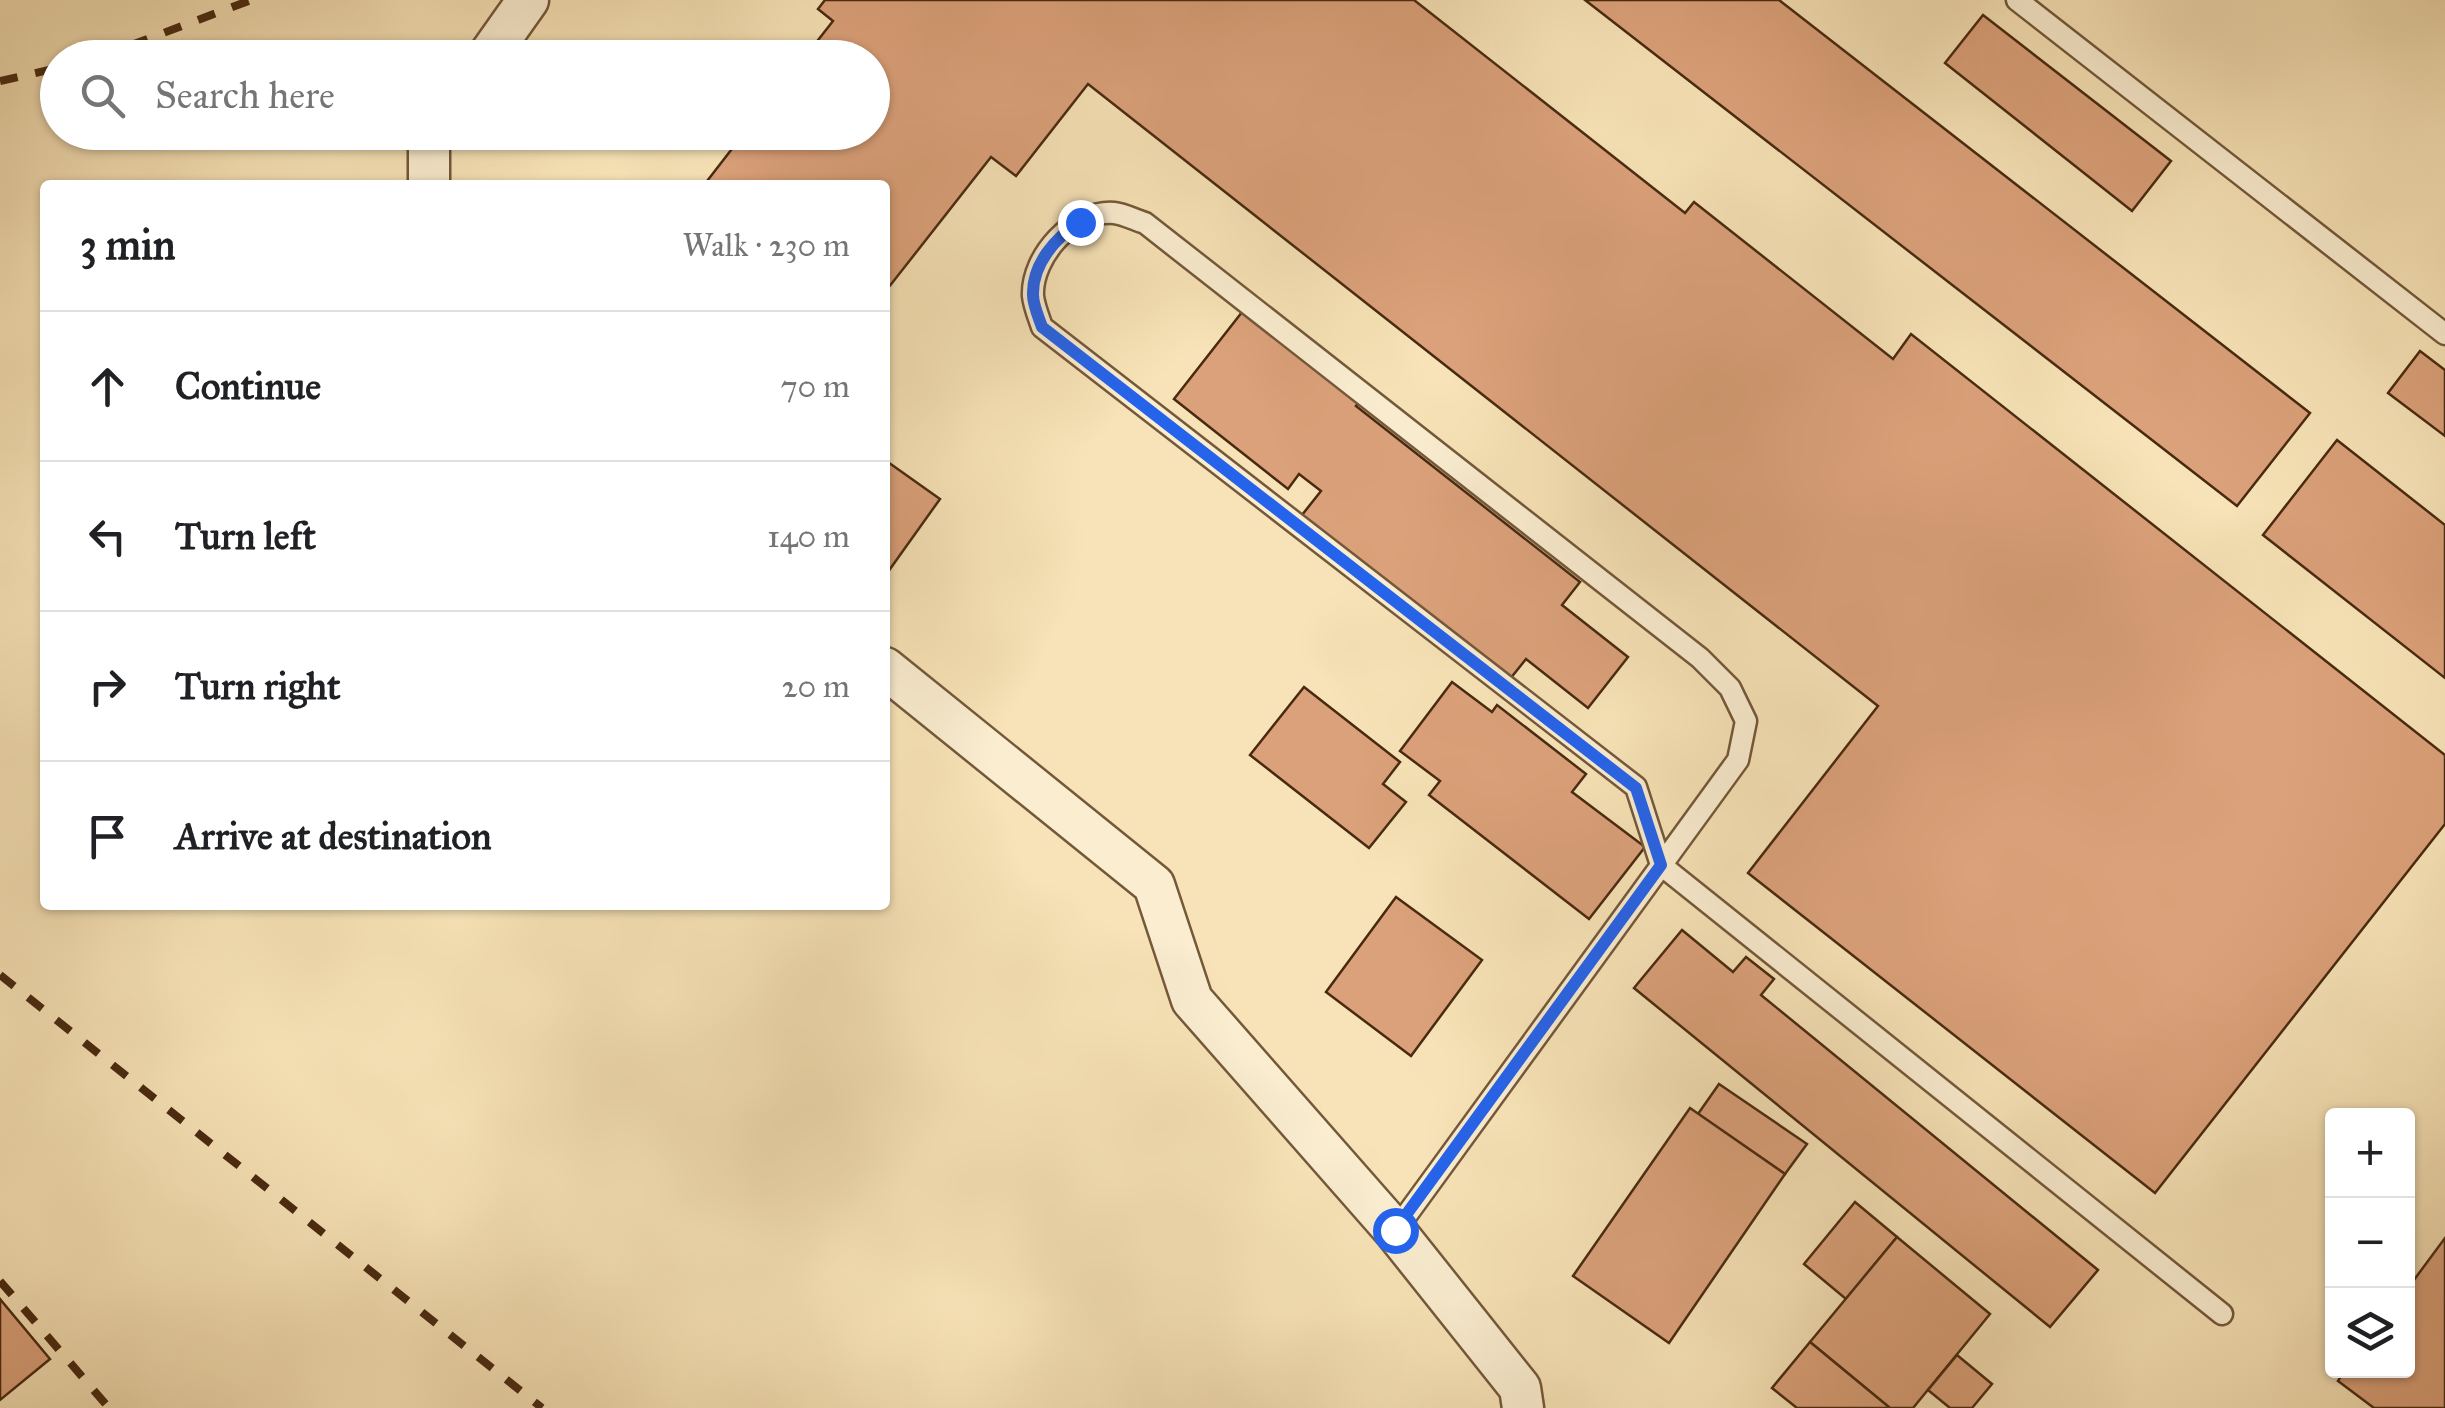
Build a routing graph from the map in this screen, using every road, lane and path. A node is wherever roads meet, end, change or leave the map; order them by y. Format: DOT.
graph roads {
  1 [pos="528,0"];
  2 [pos="2017,0"];
  3 [pos="500,40"];
  4 [pos="429,150"];
  5 [pos="429,180"];
  6 [pos="2445,334"];
  7 [pos="890,672"];
  8 [pos="1661,865"];
  9 [pos="1395,1230"];
  10 [pos="2222,1314"];
  11 [pos="1523,1408"];
  1 -- 3 [label="street"];
  2 -- 6 [label="lane"];
  4 -- 5 [label="street"];
  7 -- 9 [label="street"];
  8 -- 8 [label="lane"];
  8 -- 9 [label="lane"];
  8 -- 10 [label="lane"];
  9 -- 11 [label="street"];
}
